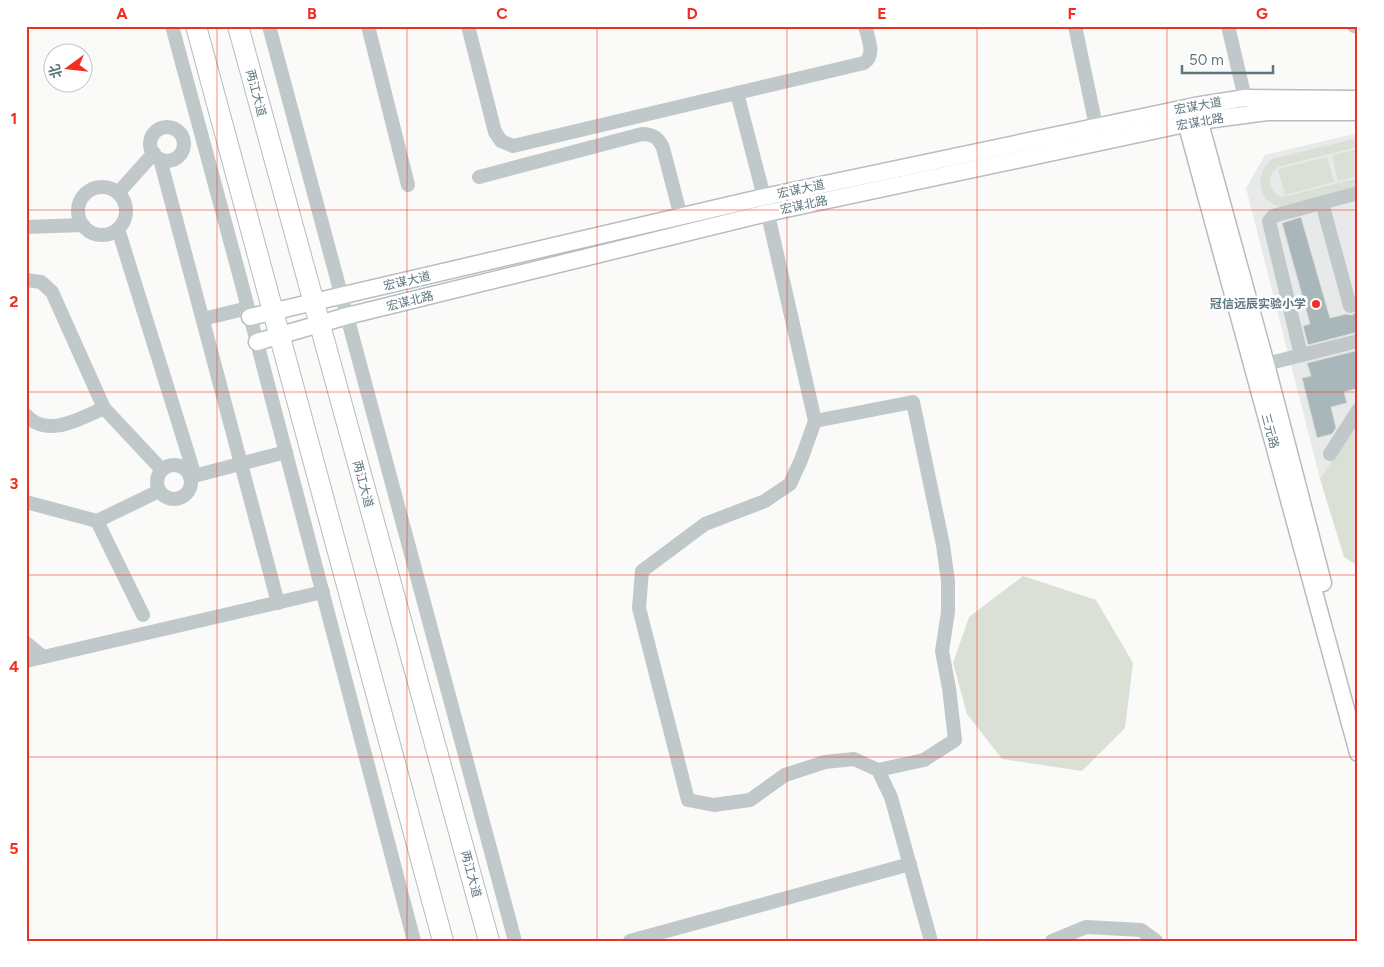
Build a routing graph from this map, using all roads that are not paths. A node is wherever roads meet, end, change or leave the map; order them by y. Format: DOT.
graph roads {
  1 [pos="172,26"];
  2 [pos="196,26"];
  3 [pos="238,26"];
  4 [pos="269,26"];
  5 [pos="368,26"];
  6 [pos="468,26"];
  7 [pos="865,26"];
  8 [pos="1075,26"];
  9 [pos="1228,26"];
  10 [pos="737,93"];
  11 [pos="1245,98"];
  12 [pos="1358,98"];
  13 [pos="1358,112"];
  14 [pos="1191,115"];
  15 [pos="1096,126"];
  16 [pos="200,133"];
  17 [pos="183,137"];
  18 [pos="157,156"];
  19 [pos="479,177"];
  20 [pos="408,185"];
  21 [pos="118,193"];
  22 [pos="1358,193"];
  23 [pos="1322,202"];
  24 [pos="766,205"];
  25 [pos="681,217"];
  26 [pos="83,225"];
  27 [pos="26,227"];
  28 [pos="118,229"];
  29 [pos="26,280"];
  30 [pos="342,296"];
  31 [pos="313,303"];
  32 [pos="1350,306"];
  33 [pos="249,312"];
  34 [pos="273,312"];
  35 [pos="347,316"];
  36 [pos="203,320"];
  37 [pos="319,324"];
  38 [pos="280,336"];
  39 [pos="1358,341"];
  40 [pos="257,342"];
  41 [pos="1301,356"];
  42 [pos="1266,364"];
  43 [pos="104,408"];
  44 [pos="1358,410"];
  45 [pos="26,416"];
  46 [pos="815,421"];
  47 [pos="286,452"];
  48 [pos="1330,454"];
  49 [pos="241,464"];
  50 [pos="162,470"];
  51 [pos="192,476"];
  52 [pos="159,492"];
  53 [pos="26,502"];
  54 [pos="97,521"];
  55 [pos="323,592"];
  56 [pos="278,603"];
  57 [pos="143,615"];
  58 [pos="26,643"];
  59 [pos="43,657"];
  60 [pos="26,661"];
  61 [pos="1358,716"];
  62 [pos="1358,753"];
  63 [pos="878,770"];
  64 [pos="910,864"];
  65 [pos="681,934"];
  66 [pos="414,941"];
  67 [pos="444,941"];
  68 [pos="489,941"];
  69 [pos="516,941"];
  70 [pos="630,941"];
  71 [pos="931,941"];
  72 [pos="1052,941"];
  73 [pos="1156,941"];
  1 -- 16 [label="street"];
  2 -- 34 [label="highway"];
  3 -- 31 [label="highway, 两江大道"];
  4 -- 30 [label="street"];
  5 -- 20 [label="street"];
  6 -- 10 [label="street"];
  7 -- 10 [label="street"];
  8 -- 15 [label="street"];
  9 -- 11 [label="street"];
  10 -- 24 [label="street"];
  11 -- 12 [label="main road, 宏谋大道"];
  11 -- 14 [label="main road, 宏谋大道"];
  13 -- 14 [label="main road, 宏谋北路"];
  14 -- 15 [label="main road, 宏谋大道"];
  14 -- 24 [label="main road, 宏谋北路"];
  14 -- 42 [label="main road, 三元路"];
  14 -- 62 [label="main road, 三元路"];
  15 -- 24 [label="main road, 宏谋大道"];
  16 -- 17 [label="street"];
  16 -- 33 [label="street"];
  17 -- 18 [label="street"];
  17 -- 18 [label="street"];
  18 -- 21 [label="street"];
  18 -- 36 [label="street"];
  19 -- 25 [label="street"];
  21 -- 26 [label="street"];
  21 -- 28 [label="street"];
  22 -- 23 [label="street"];
  23 -- 32 [label="street"];
  23 -- 41 [label="street"];
  24 -- 25 [label="main road, 宏谋大道"];
  24 -- 35 [label="main road, 宏谋北路"];
  24 -- 46 [label="street"];
  25 -- 30 [label="main road, 宏谋大道"];
  26 -- 27 [label="street"];
  26 -- 28 [label="street"];
  28 -- 51 [label="street"];
  29 -- 43 [label="street"];
  30 -- 31 [label="main road, 宏谋大道"];
  30 -- 35 [label="street"];
  31 -- 34 [label="main road, 宏谋大道"];
  31 -- 37 [label="highway, 两江大道"];
  33 -- 34 [label="main road, 宏谋大道"];
  33 -- 36 [label="street"];
  33 -- 40 [label="street"];
  34 -- 38 [label="highway"];
  35 -- 37 [label="main road, 宏谋北路"];
  35 -- 69 [label="street"];
  36 -- 49 [label="street"];
  37 -- 38 [label="main road, 宏谋北路"];
  37 -- 68 [label="highway, 两江大道"];
  38 -- 40 [label="main road, 宏谋北路"];
  38 -- 67 [label="highway"];
  39 -- 41 [label="street"];
  40 -- 47 [label="street"];
  41 -- 42 [label="street"];
  42 -- 61 [label="main road, 三元路"];
  43 -- 45 [label="street"];
  43 -- 50 [label="street"];
  44 -- 48 [label="street"];
  46 -- 63 [label="street"];
  46 -- 63 [label="street"];
  47 -- 49 [label="street"];
  47 -- 55 [label="street"];
  49 -- 51 [label="street"];
  49 -- 56 [label="street"];
  50 -- 51 [label="street"];
  50 -- 52 [label="street"];
  51 -- 52 [label="street"];
  52 -- 54 [label="street"];
  53 -- 54 [label="street"];
  54 -- 57 [label="street"];
  55 -- 56 [label="street"];
  55 -- 66 [label="street"];
  56 -- 59 [label="street"];
  58 -- 59 [label="street"];
  59 -- 60 [label="street"];
  63 -- 64 [label="street"];
  64 -- 65 [label="street"];
  64 -- 71 [label="street"];
  65 -- 70 [label="street"];
  72 -- 73 [label="street"];
}
